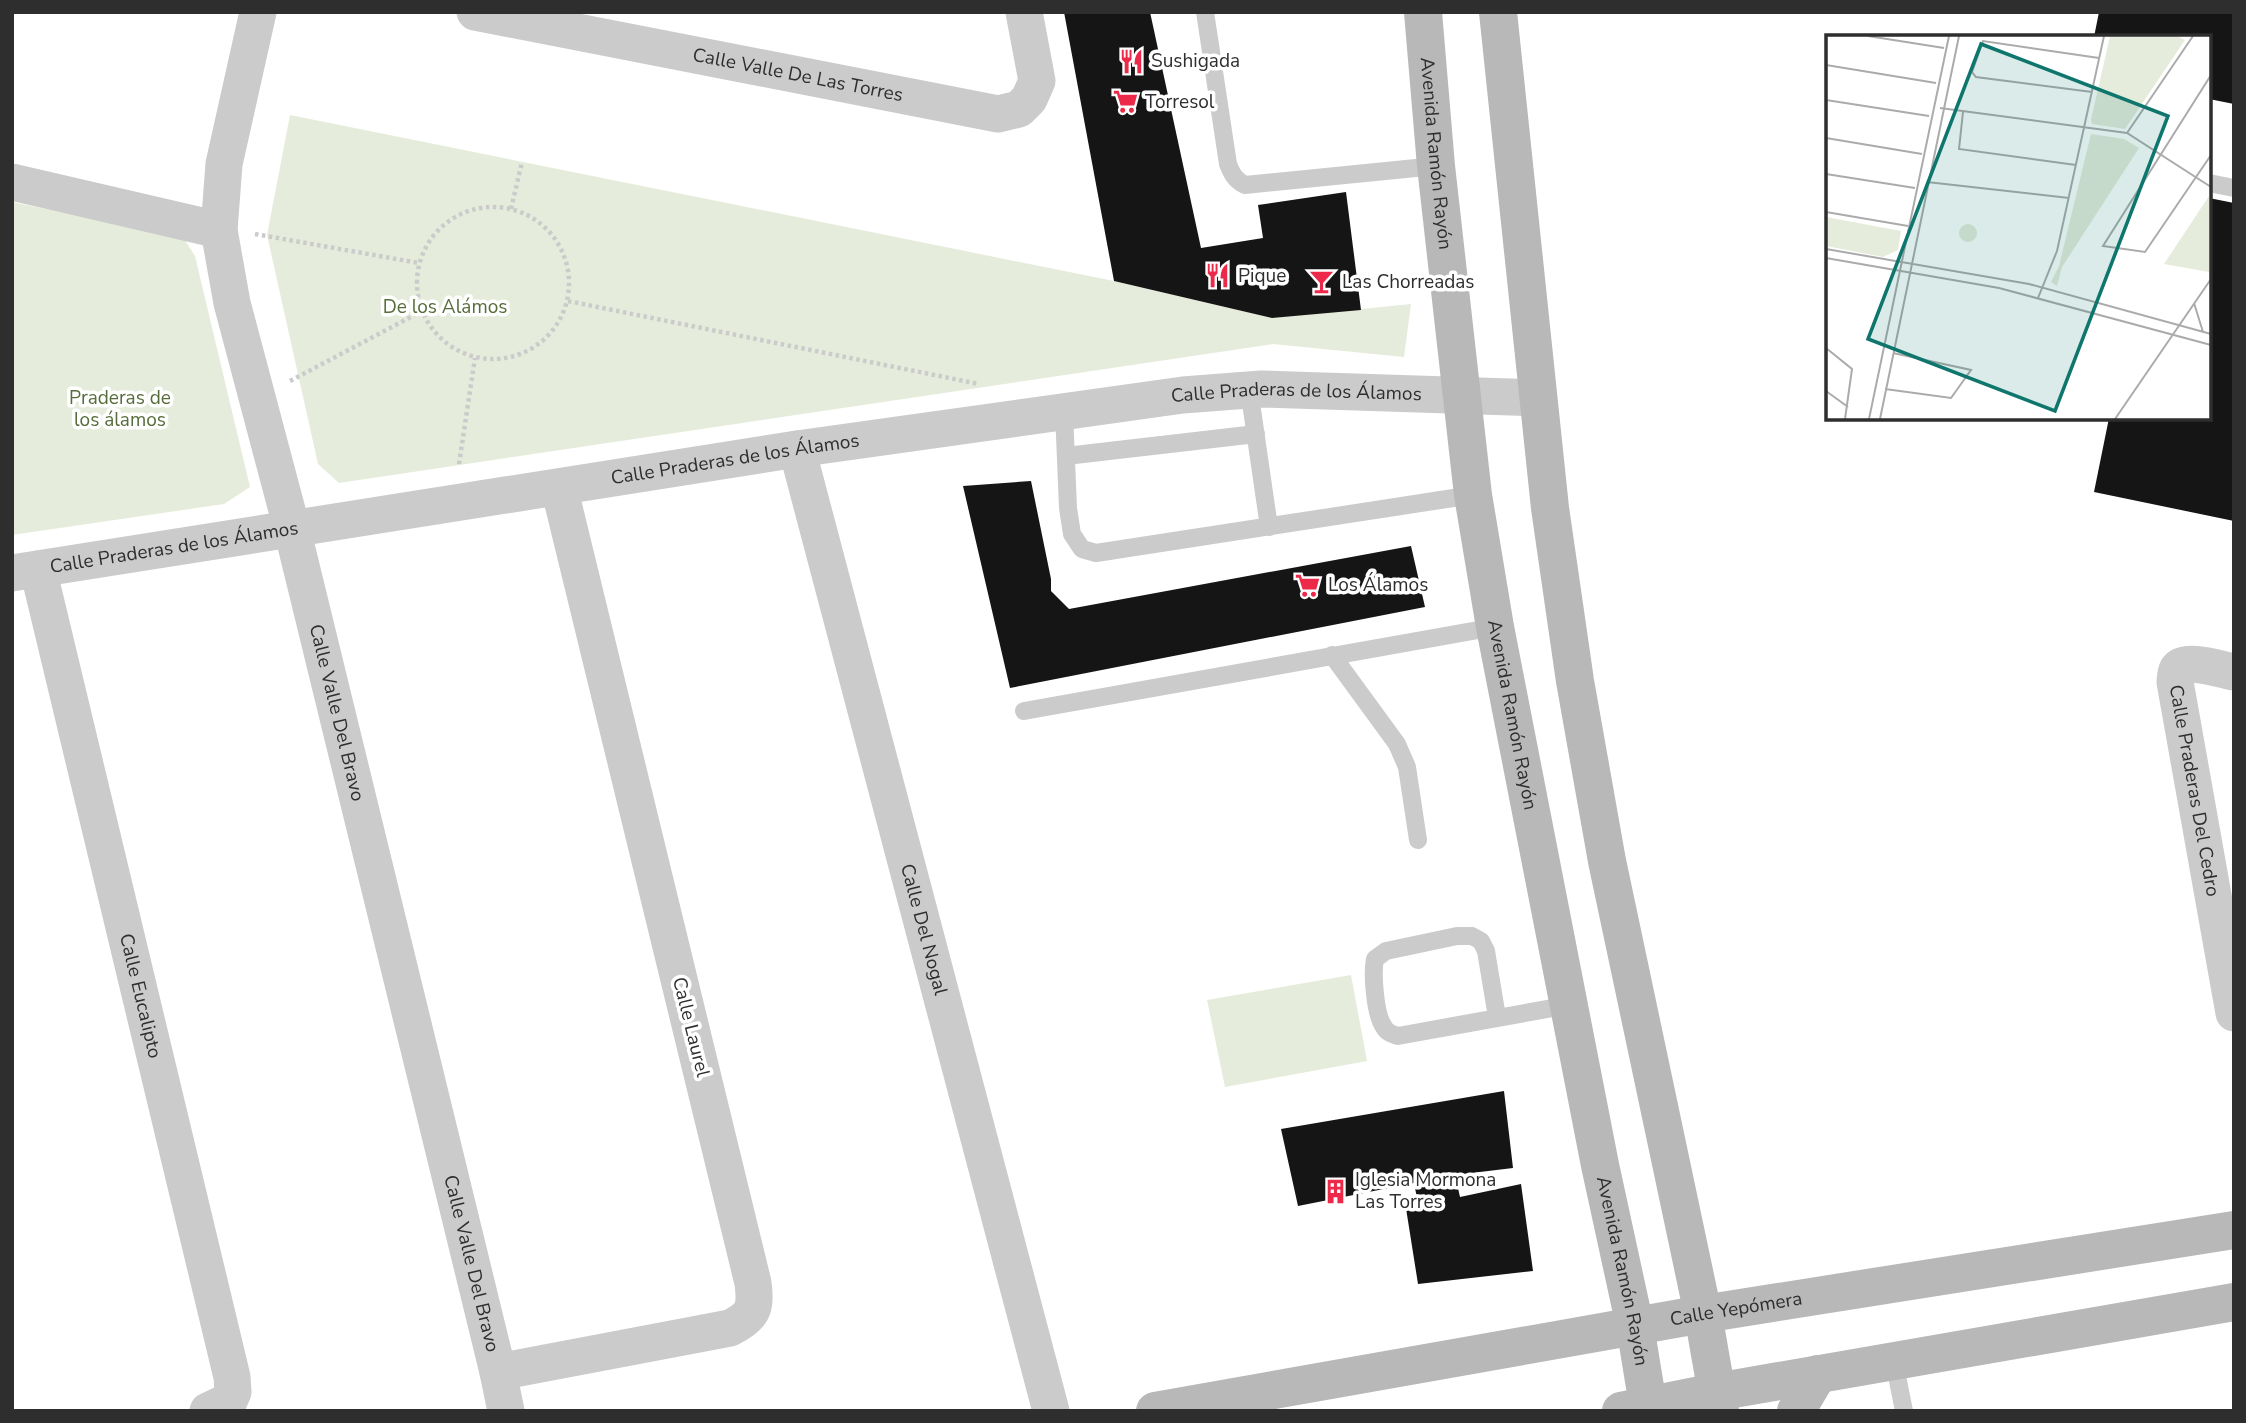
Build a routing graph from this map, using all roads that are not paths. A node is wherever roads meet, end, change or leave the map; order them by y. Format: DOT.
graph roads {
  1 [pos="258,12"];
  2 [pos="475,12"];
  3 [pos="1024,12"];
  4 [pos="1205,12"];
  5 [pos="1423,12"];
  6 [pos="1499,12"];
  7 [pos="1436,166"];
  8 [pos="12,181"];
  9 [pos="2211,183"];
  10 [pos="2234,188"];
  11 [pos="219,230"];
  12 [pos="1249,389"];
  13 [pos="1460,395"];
  14 [pos="1538,398"];
  15 [pos="1064,412"];
  16 [pos="1256,434"];
  17 [pos="797,449"];
  18 [pos="1066,456"];
  19 [pos="559,486"];
  20 [pos="1473,495"];
  21 [pos="1269,527"];
  22 [pos="292,529"];
  23 [pos="25,571"];
  24 [pos="1495,627"];
  25 [pos="1332,655"];
  26 [pos="2234,672"];
  27 [pos="1024,710"];
  28 [pos="1418,839"];
  29 [pos="1569,1005"];
  30 [pos="2234,1013"];
  31 [pos="1497,1017"];
  32 [pos="2234,1230"];
  33 [pos="2234,1302"];
  34 [pos="1703,1314"];
  35 [pos="1636,1326"];
  36 [pos="1894,1361"];
  37 [pos="498,1372"];
  38 [pos="1818,1374"];
  39 [pos="1718,1401"];
  40 [pos="1639,1409"];
  41 [pos="208,1411"];
  42 [pos="506,1411"];
  43 [pos="1051,1411"];
  44 [pos="1155,1411"];
  45 [pos="1796,1411"];
  46 [pos="1904,1411"];
  1 -- 11 [label="street, Calle Valle Del Bravo"];
  2 -- 3 [label="street, Calle Valle De Las Torres"];
  4 -- 7 [label="lane"];
  5 -- 7 [label="main road, Avenida Ramón Rayón"];
  6 -- 14 [label="main road"];
  7 -- 13 [label="main road, Avenida Ramón Rayón"];
  8 -- 11 [label="street"];
  9 -- 10 [label="lane"];
  11 -- 22 [label="street, Calle Valle Del Bravo"];
  12 -- 13 [label="street, Calle Praderas de los Álamos"];
  12 -- 15 [label="street, Calle Praderas de los Álamos"];
  12 -- 16 [label="lane"];
  13 -- 14 [label="street, Calle Praderas de los Álamos"];
  13 -- 20 [label="main road, Avenida Ramón Rayón"];
  14 -- 34 [label="main road"];
  15 -- 17 [label="street, Calle Praderas de los Álamos"];
  15 -- 18 [label="lane"];
  16 -- 18 [label="lane"];
  16 -- 21 [label="lane"];
  17 -- 19 [label="street, Calle Praderas de los Álamos"];
  17 -- 43 [label="street, Calle Del Nogal"];
  18 -- 21 [label="lane"];
  19 -- 22 [label="street, Calle Praderas de los Álamos"];
  19 -- 37 [label="street, Calle Laurel"];
  20 -- 21 [label="lane"];
  20 -- 24 [label="main road, Avenida Ramón Rayón"];
  22 -- 23 [label="street, Calle Praderas de los Álamos"];
  22 -- 37 [label="street, Calle Valle Del Bravo"];
  23 -- 41 [label="street, Calle Eucalipto"];
  24 -- 25 [label="lane"];
  24 -- 29 [label="main road, Avenida Ramón Rayón"];
  25 -- 27 [label="lane"];
  25 -- 28 [label="lane"];
  26 -- 30 [label="street, Calle Praderas Del Cedro"];
  29 -- 31 [label="lane"];
  29 -- 35 [label="main road, Avenida Ramón Rayón"];
  31 -- 31 [label="lane"];
  32 -- 34 [label="main road, Calle Yepómera"];
  33 -- 36 [label="main road"];
  34 -- 35 [label="main road, Calle Yepómera"];
  34 -- 39 [label="main road"];
  35 -- 40 [label="main road, Avenida Ramón Rayón"];
  35 -- 44 [label="main road, Calle Yepómera"];
  36 -- 38 [label="main road"];
  36 -- 46 [label="lane"];
  37 -- 42 [label="street, Calle Valle Del Bravo"];
  38 -- 39 [label="main road"];
  38 -- 45 [label="main road"];
  39 -- 40 [label="main road"];
}
